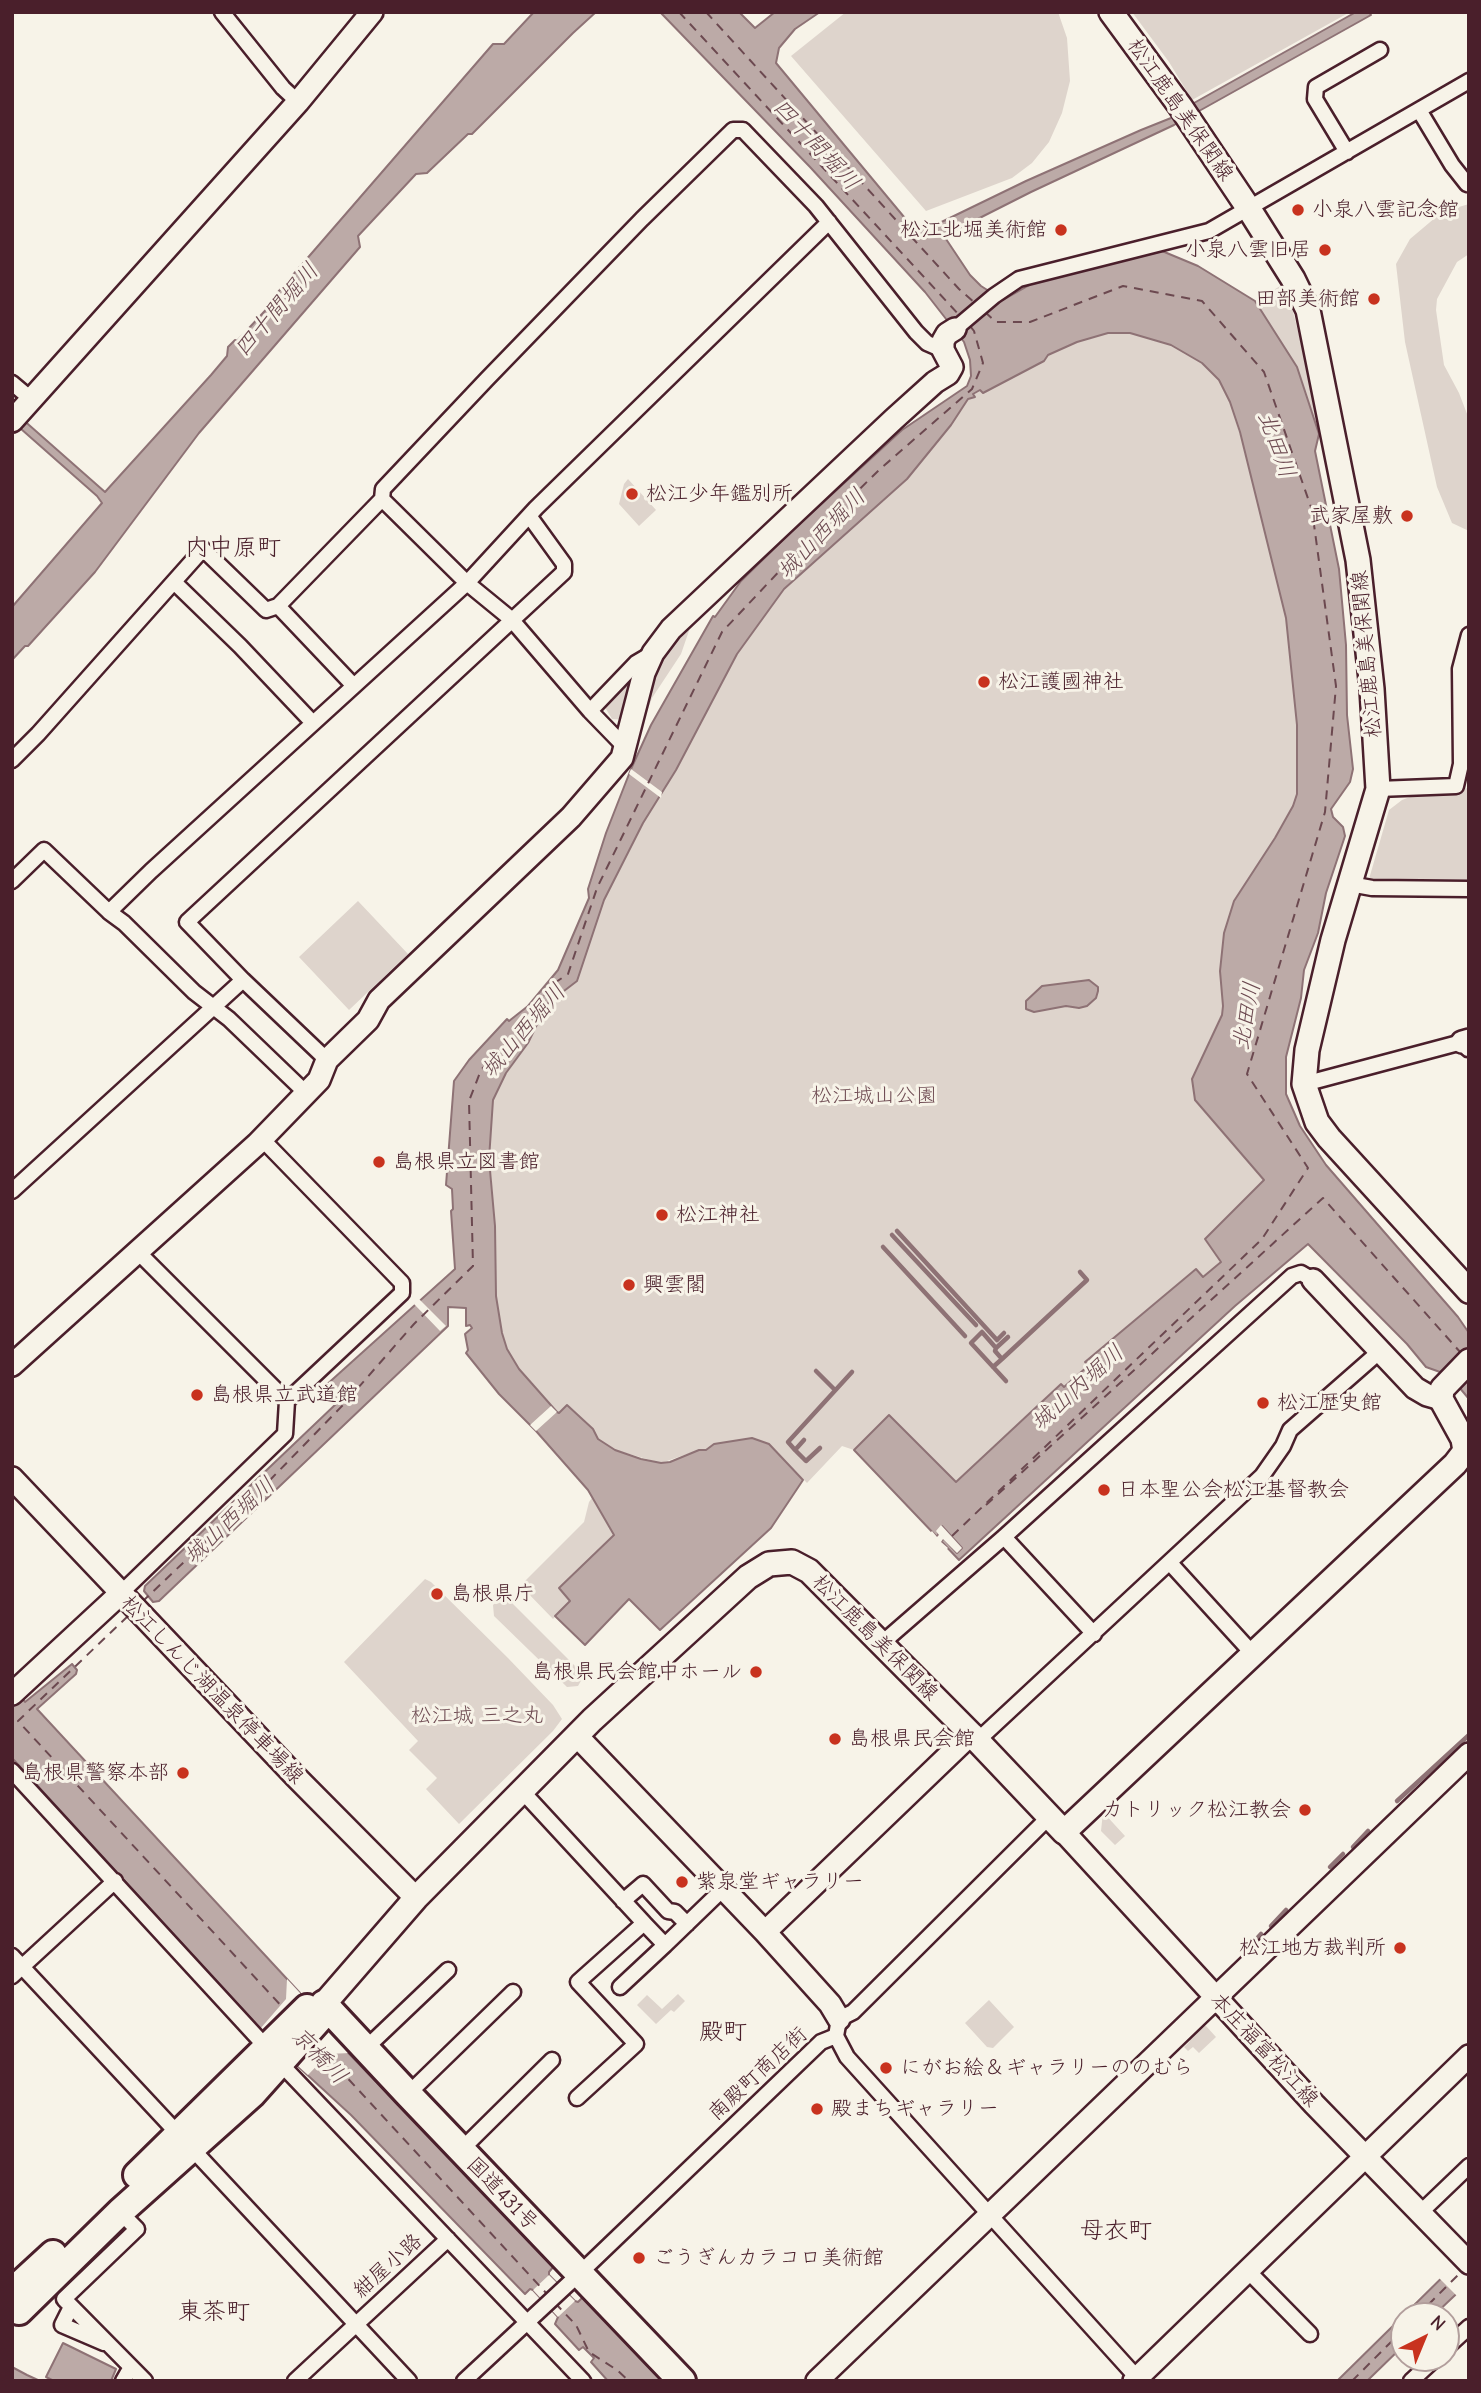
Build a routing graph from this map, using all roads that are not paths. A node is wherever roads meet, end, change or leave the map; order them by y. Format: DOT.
graph roads {
  1 [pos="222,12"];
  2 [pos="372,12"];
  3 [pos="1111,12"];
  4 [pos="1380,50"];
  5 [pos="1469,81"];
  6 [pos="298,102"];
  7 [pos="1419,110"];
  8 [pos="1347,152"];
  9 [pos="1469,183"];
  10 [pos="1248,209"];
  11 [pos="829,222"];
  12 [pos="955,329"];
  13 [pos="943,350"];
  14 [pos="12,383"];
  15 [pos="21,411"];
  16 [pos="382,499"];
  17 [pos="530,517"];
  18 [pos="174,582"];
  19 [pos="467,583"];
  20 [pos="278,606"];
  21 [pos="511,619"];
  22 [pos="1469,635"];
  23 [pos="653,653"];
  24 [pos="354,686"];
  25 [pos="590,711"];
  26 [pos="313,723"];
  27 [pos="625,747"];
  28 [pos="12,760"];
  29 [pos="1463,783"];
  30 [pos="1378,789"];
  31 [pos="12,881"];
  32 [pos="1350,884"];
  33 [pos="1469,889"];
  34 [pos="109,912"];
  35 [pos="243,979"];
  36 [pos="215,1007"];
  37 [pos="1466,1044"];
  38 [pos="327,1060"];
  39 [pos="1304,1084"];
  40 [pos="306,1093"];
  41 [pos="262,1139"];
  42 [pos="12,1191"];
  43 [pos="137,1251"];
  44 [pos="1313,1280"];
  45 [pos="1469,1291"];
  46 [pos="1379,1352"];
  47 [pos="1469,1361"];
  48 [pos="12,1365"];
  49 [pos="1443,1391"];
  50 [pos="287,1401"];
  51 [pos="1467,1453"];
  52 [pos="12,1478"];
  53 [pos="1004,1537"];
  54 [pos="1170,1563"];
  55 [pos="130,1604"];
  56 [pos="1094,1634"];
  57 [pos="881,1644"];
  58 [pos="1253,1654"];
  59 [pos="15,1692"];
  60 [pos="577,1736"];
  61 [pos="974,1737"];
  62 [pos="1469,1754"];
  63 [pos="12,1771"];
  64 [pos="522,1790"];
  65 [pos="1057,1824"];
  66 [pos="115,1881"];
  67 [pos="723,1889"];
  68 [pos="416,1898"];
  69 [pos="624,1901"];
  70 [pos="644,1923"];
  71 [pos="687,1924"];
  72 [pos="765,1933"];
  73 [pos="665,1945"];
  74 [pos="16,1966"];
  75 [pos="448,1970"];
  76 [pos="620,1987"];
  77 [pos="513,1992"];
  78 [pos="1215,1997"];
  79 [pos="317,2010"];
  80 [pos="837,2028"];
  81 [pos="365,2049"];
  82 [pos="276,2053"];
  83 [pos="1469,2056"];
  84 [pos="552,2060"];
  85 [pos="408,2094"];
  86 [pos="577,2098"];
  87 [pos="187,2141"];
  88 [pos="461,2150"];
  89 [pos="1365,2157"];
  90 [pos="1469,2166"];
  91 [pos="121,2212"];
  92 [pos="989,2213"];
  93 [pos="1421,2213"];
  94 [pos="449,2239"];
  95 [pos="1464,2258"];
  96 [pos="1248,2271"];
  97 [pos="571,2281"];
  98 [pos="14,2298"];
  99 [pos="527,2321"];
  100 [pos="355,2323"];
  101 [pos="1310,2334"];
  102 [pos="131,2367"];
  103 [pos="1137,2380"];
  104 [pos="123,2381"];
  105 [pos="145,2381"];
  106 [pos="295,2381"];
  107 [pos="409,2381"];
  108 [pos="464,2381"];
  109 [pos="583,2381"];
  110 [pos="682,2381"];
  111 [pos="817,2381"];
  1 -- 6 [label="street"];
  2 -- 6 [label="street"];
  3 -- 10 [label="main road, 松江鹿島美保関線"];
  4 -- 8 [label="street"];
  5 -- 7 [label="street"];
  6 -- 15 [label="street"];
  7 -- 8 [label="street"];
  7 -- 9 [label="street"];
  8 -- 10 [label="street"];
  10 -- 12 [label="street"];
  10 -- 30 [label="main road, 松江鹿島美保関線"];
  11 -- 13 [label="street"];
  11 -- 16 [label="street"];
  11 -- 17 [label="street"];
  12 -- 13 [label="street"];
  13 -- 23 [label="street"];
  14 -- 15 [label="street"];
  16 -- 19 [label="street"];
  16 -- 20 [label="street"];
  17 -- 19 [label="street"];
  17 -- 21 [label="street"];
  18 -- 20 [label="street"];
  18 -- 26 [label="street"];
  18 -- 28 [label="street"];
  19 -- 21 [label="street"];
  19 -- 24 [label="street"];
  20 -- 24 [label="street"];
  21 -- 25 [label="street"];
  21 -- 35 [label="street"];
  22 -- 29 [label="street"];
  23 -- 25 [label="street"];
  23 -- 27 [label="street"];
  24 -- 26 [label="street"];
  25 -- 27 [label="street"];
  26 -- 34 [label="street"];
  27 -- 38 [label="street"];
  29 -- 30 [label="street"];
  30 -- 32 [label="main road, 松江鹿島美保関線"];
  31 -- 34 [label="street"];
  32 -- 33 [label="street"];
  32 -- 39 [label="main road, 松江鹿島美保関線"];
  34 -- 36 [label="street"];
  35 -- 36 [label="street"];
  35 -- 38 [label="street"];
  36 -- 40 [label="street"];
  36 -- 42 [label="street"];
  37 -- 39 [label="street"];
  38 -- 40 [label="street"];
  39 -- 45 [label="main road, 松江鹿島美保関線"];
  40 -- 41 [label="street"];
  41 -- 43 [label="street"];
  41 -- 50 [label="street"];
  43 -- 48 [label="street"];
  43 -- 50 [label="street"];
  44 -- 46 [label="street"];
  44 -- 53 [label="street"];
  46 -- 49 [label="street"];
  46 -- 54 [label="street"];
  47 -- 49 [label="main road"];
  49 -- 51 [label="main road"];
  50 -- 55 [label="street"];
  51 -- 58 [label="main road"];
  52 -- 55 [label="street, 松江しんじ湖温泉停車場線"];
  53 -- 56 [label="street"];
  53 -- 57 [label="street"];
  54 -- 56 [label="street"];
  54 -- 58 [label="street"];
  55 -- 59 [label="street"];
  55 -- 68 [label="street, 松江しんじ湖温泉停車場線"];
  56 -- 61 [label="street"];
  57 -- 60 [label="main road, 松江鹿島美保関線"];
  57 -- 61 [label="main road, 松江鹿島美保関線"];
  58 -- 65 [label="main road"];
  60 -- 64 [label="main road, 松江鹿島美保関線"];
  60 -- 67 [label="street"];
  61 -- 65 [label="main road, 松江鹿島美保関線"];
  61 -- 72 [label="street"];
  62 -- 78 [label="street"];
  63 -- 66 [label="street"];
  64 -- 68 [label="main road, 松江鹿島美保関線"];
  64 -- 69 [label="street"];
  65 -- 78 [label="street, 本庄福富松江線"];
  65 -- 80 [label="street, 南殿町商店街"];
  66 -- 74 [label="street"];
  66 -- 82 [label="street"];
  67 -- 71 [label="street"];
  67 -- 72 [label="street"];
  68 -- 79 [label="main road, 松江鹿島美保関線"];
  69 -- 70 [label="street"];
  69 -- 71 [label="street"];
  70 -- 73 [label="street"];
  70 -- 86 [label="street"];
  71 -- 73 [label="street"];
  72 -- 80 [label="street"];
  73 -- 76 [label="street"];
  74 -- 87 [label="street"];
  75 -- 81 [label="street"];
  77 -- 85 [label="street"];
  78 -- 89 [label="street, 本庄福富松江線"];
  78 -- 92 [label="street"];
  79 -- 81 [label="highway, 国道431号"];
  79 -- 82 [label="highway"];
  80 -- 92 [label="street"];
  80 -- 97 [label="street, 南殿町商店街"];
  81 -- 85 [label="highway, 国道431号"];
  82 -- 87 [label="highway"];
  82 -- 94 [label="street"];
  83 -- 89 [label="street"];
  84 -- 88 [label="street"];
  85 -- 88 [label="highway, 国道431号"];
  87 -- 91 [label="highway"];
  87 -- 98 [label="highway"];
  87 -- 100 [label="street"];
  88 -- 97 [label="highway, 国道431号"];
  89 -- 93 [label="street, 本庄福富松江線"];
  89 -- 96 [label="street"];
  90 -- 93 [label="street"];
  91 -- 98 [label="highway"];
  91 -- 102 [label="street"];
  92 -- 103 [label="street"];
  92 -- 111 [label="street"];
  93 -- 95 [label="street, 本庄福富松江線"];
  94 -- 99 [label="street"];
  94 -- 100 [label="street, 紺屋小路"];
  96 -- 101 [label="street"];
  96 -- 103 [label="street"];
  97 -- 99 [label="street, 南殿町商店街"];
  97 -- 110 [label="highway, 国道431号"];
  99 -- 108 [label="street, 南殿町商店街"];
  99 -- 109 [label="street"];
  100 -- 106 [label="street, 紺屋小路"];
  100 -- 107 [label="street"];
  102 -- 104 [label="street"];
  102 -- 105 [label="street"];
}
